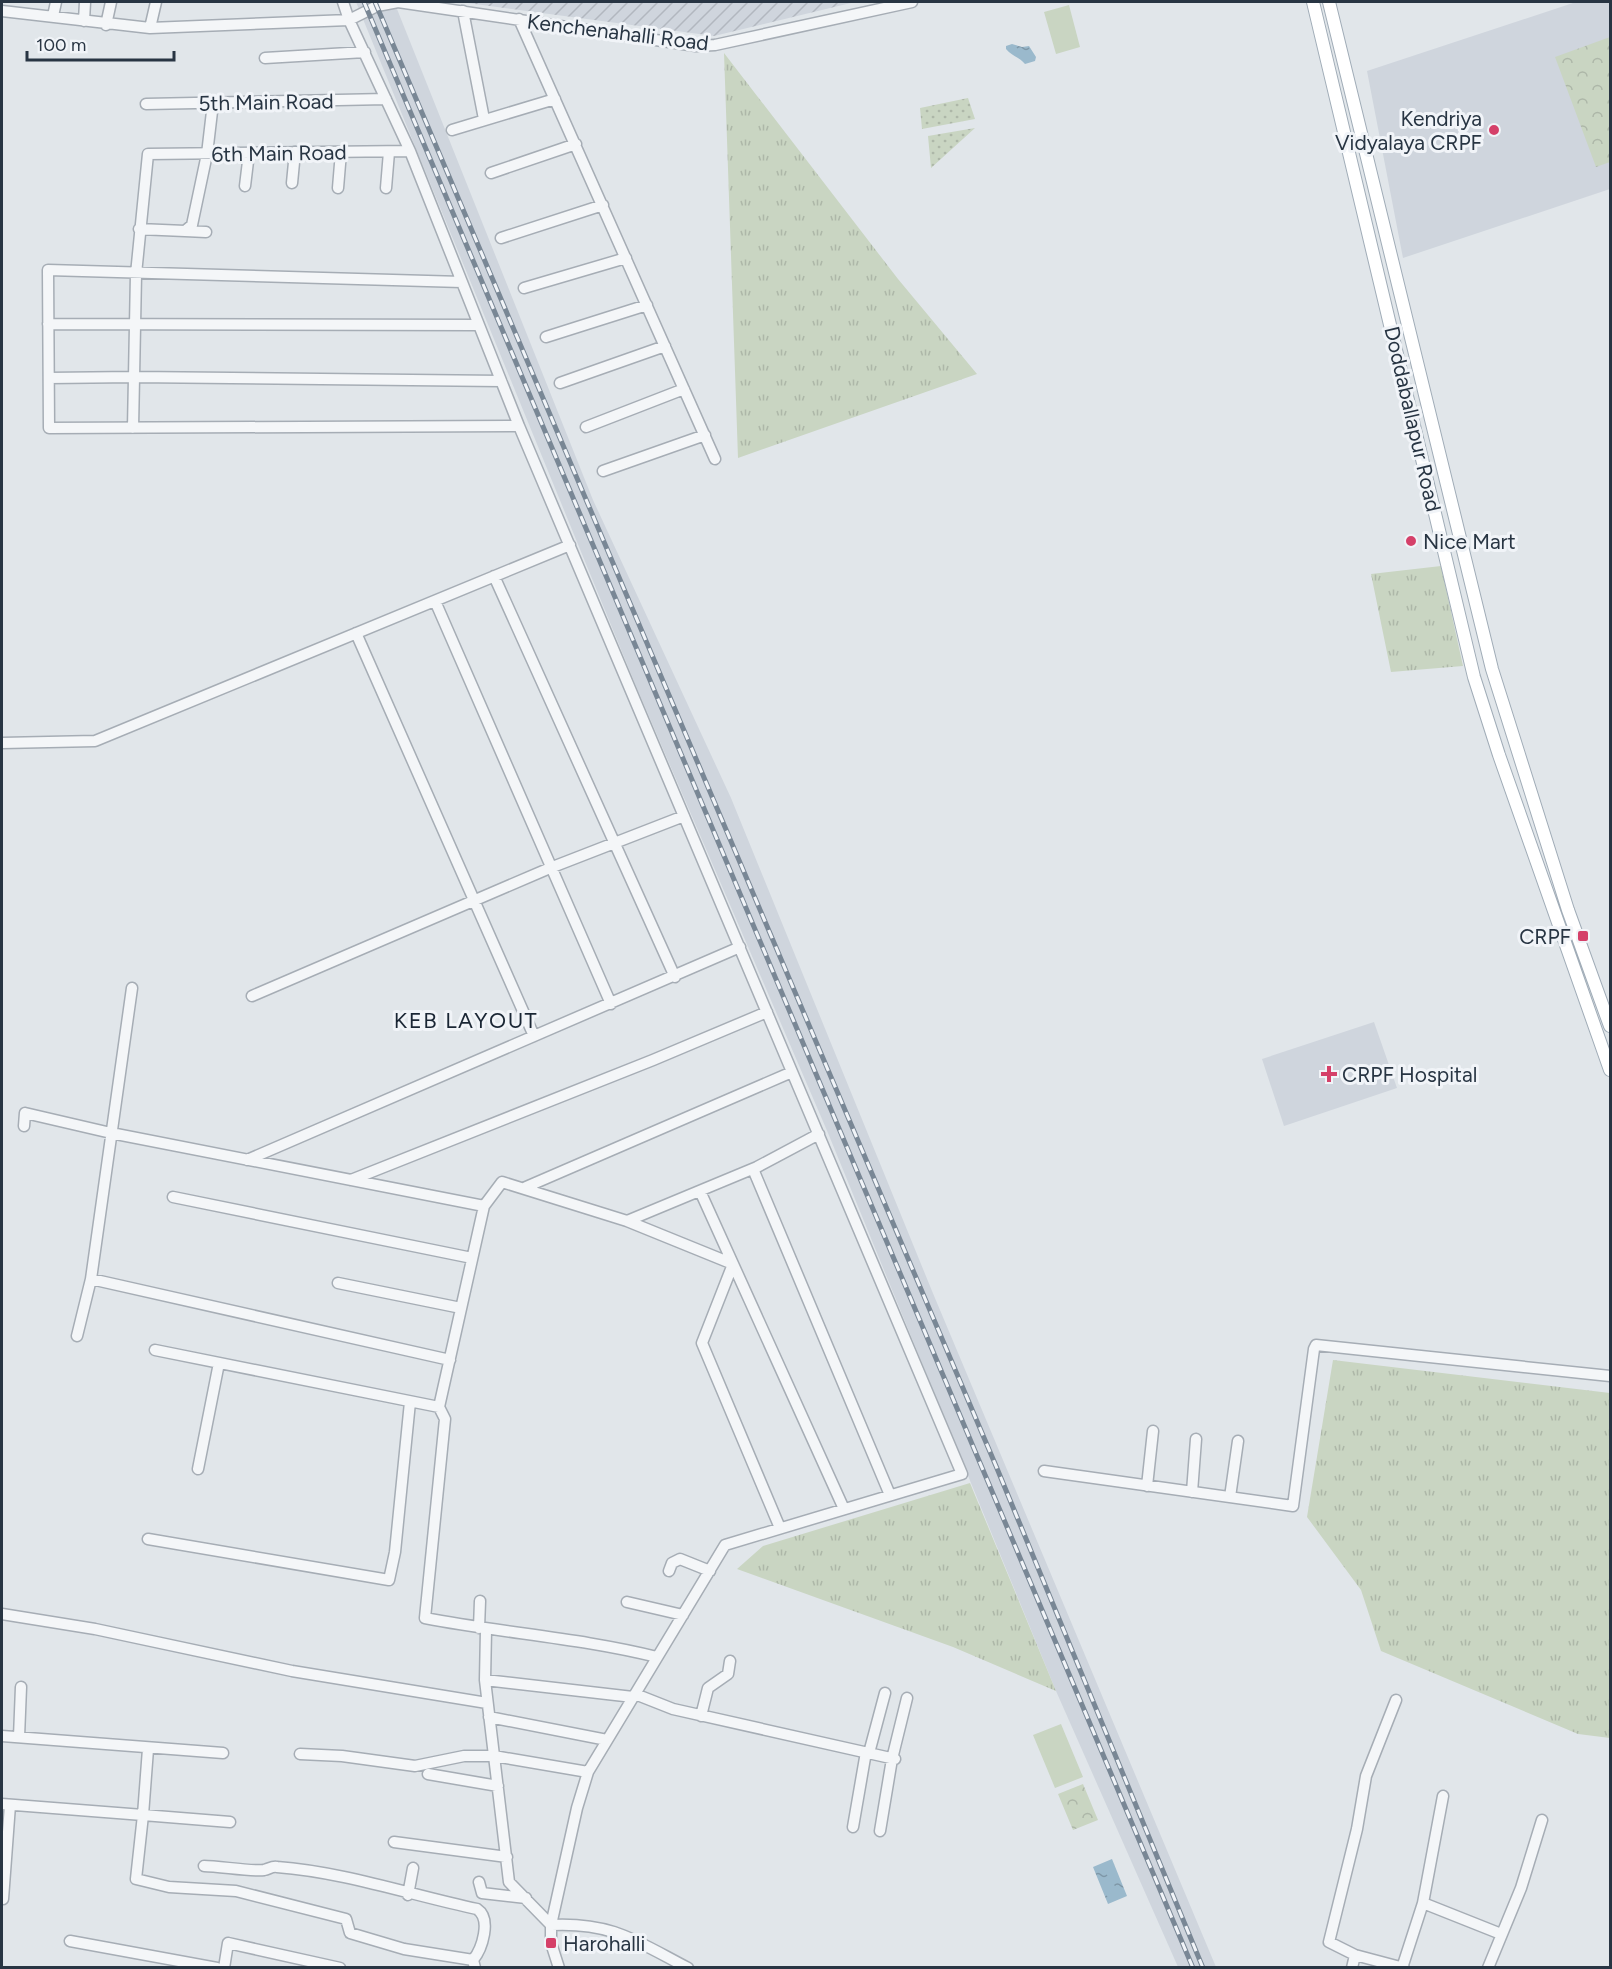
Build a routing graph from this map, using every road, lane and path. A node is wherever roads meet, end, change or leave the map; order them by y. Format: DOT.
graph roads {
  1 [pos="56,2"];
  2 [pos="85,2"];
  3 [pos="111,2"];
  4 [pos="156,2"];
  5 [pos="343,2"];
  6 [pos="912,2"];
  7 [pos="1313,2"];
  8 [pos="1329,2"];
  9 [pos="19,7"];
  10 [pos="2,11"];
  11 [pos="463,11"];
  12 [pos="53,16"];
  13 [pos="519,19"];
  14 [pos="349,20"];
  15 [pos="84,21"];
  16 [pos="106,25"];
  17 [pos="150,28"];
  18 [pos="365,52"];
  19 [pos="265,58"];
  20 [pos="386,99"];
  21 [pos="555,99"];
  22 [pos="213,103"];
  23 [pos="146,104"];
  24 [pos="484,119"];
  25 [pos="452,130"];
  26 [pos="576,144"];
  27 [pos="410,151"];
  28 [pos="295,152"];
  29 [pos="341,152"];
  30 [pos="389,152"];
  31 [pos="249,153"];
  32 [pos="207,154"];
  33 [pos="490,173"];
  34 [pos="292,183"];
  35 [pos="245,186"];
  36 [pos="338,188"];
  37 [pos="386,188"];
  38 [pos="603,205"];
  39 [pos="139,229"];
  40 [pos="185,231"];
  41 [pos="206,232"];
  42 [pos="501,238"];
  43 [pos="626,258"];
  44 [pos="136,274"];
  45 [pos="462,282"];
  46 [pos="524,288"];
  47 [pos="647,305"];
  48 [pos="48,324"];
  49 [pos="135,325"];
  50 [pos="479,325"];
  51 [pos="546,337"];
  52 [pos="665,346"];
  53 [pos="134,377"];
  54 [pos="49,378"];
  55 [pos="501,381"];
  56 [pos="560,383"];
  57 [pos="684,390"];
  58 [pos="519,426"];
  59 [pos="586,427"];
  60 [pos="133,428"];
  61 [pos="705,435"];
  62 [pos="715,459"];
  63 [pos="603,471"];
  64 [pos="570,545"];
  65 [pos="494,576"];
  66 [pos="435,601"];
  67 [pos="356,633"];
  68 [pos="2,743"];
  69 [pos="684,816"];
  70 [pos="615,842"];
  71 [pos="550,868"];
  72 [pos="474,902"];
  73 [pos="740,947"];
  74 [pos="675,976"];
  75 [pos="132,988"];
  76 [pos="252,996"];
  77 [pos="611,1004"];
  78 [pos="767,1012"];
  79 [pos="1611,1026"];
  80 [pos="534,1036"];
  81 [pos="1611,1070"];
  82 [pos="792,1072"];
  83 [pos="24,1126"];
  84 [pos="111,1133"];
  85 [pos="819,1134"];
  86 [pos="247,1160"];
  87 [pos="753,1169"];
  88 [pos="351,1180"];
  89 [pos="526,1187"];
  90 [pos="700,1191"];
  91 [pos="173,1197"];
  92 [pos="484,1206"];
  93 [pos="627,1221"];
  94 [pos="472,1258"];
  95 [pos="733,1264"];
  96 [pos="91,1279"];
  97 [pos="338,1283"];
  98 [pos="461,1308"];
  99 [pos="77,1336"];
  100 [pos="155,1350"];
  101 [pos="450,1360"];
  102 [pos="219,1362"];
  103 [pos="1611,1376"];
  104 [pos="410,1402"];
  105 [pos="439,1407"];
  106 [pos="1153,1431"];
  107 [pos="1196,1439"];
  108 [pos="1238,1441"];
  109 [pos="198,1468"];
  110 [pos="1044,1472"];
  111 [pos="1147,1486"];
  112 [pos="1192,1492"];
  113 [pos="890,1495"];
  114 [pos="1230,1497"];
  115 [pos="844,1509"];
  116 [pos="780,1528"];
  117 [pos="148,1539"];
  118 [pos="669,1571"];
  119 [pos="710,1571"];
  120 [pos="480,1601"];
  121 [pos="627,1602"];
  122 [pos="2,1614"];
  123 [pos="683,1615"];
  124 [pos="483,1629"];
  125 [pos="657,1657"];
  126 [pos="730,1661"];
  127 [pos="485,1680"];
  128 [pos="21,1687"];
  129 [pos="885,1694"];
  130 [pos="634,1695"];
  131 [pos="907,1698"];
  132 [pos="1396,1700"];
  133 [pos="488,1703"];
  134 [pos="701,1716"];
  135 [pos="489,1718"];
  136 [pos="2,1736"];
  137 [pos="19,1737"];
  138 [pos="607,1740"];
  139 [pos="148,1749"];
  140 [pos="223,1753"];
  141 [pos="868,1753"];
  142 [pos="300,1754"];
  143 [pos="494,1756"];
  144 [pos="894,1759"];
  145 [pos="588,1772"];
  146 [pos="428,1774"];
  147 [pos="498,1786"];
  148 [pos="1443,1796"];
  149 [pos="6,1804"];
  150 [pos="143,1815"];
  151 [pos="1542,1820"];
  152 [pos="230,1821"];
  153 [pos="853,1827"];
  154 [pos="880,1831"];
  155 [pos="394,1842"];
  156 [pos="507,1857"];
  157 [pos="204,1866"];
  158 [pos="413,1868"];
  159 [pos="480,1882"];
  160 [pos="408,1894"];
  161 [pos="527,1898"];
  162 [pos="3,1899"];
  163 [pos="1423,1903"];
  164 [pos="551,1925"];
  165 [pos="1501,1934"];
  166 [pos="70,1941"];
  167 [pos="1355,1955"];
  168 [pos="474,1964"];
  169 [pos="1403,1967"];
  170 [pos="217,1968"];
  171 [pos="224,1968"];
  172 [pos="340,1968"];
  173 [pos="559,1968"];
  174 [pos="688,1968"];
  175 [pos="1352,1968"];
  176 [pos="1488,1968"];
  1 -- 12 [label="street"];
  2 -- 15 [label="street"];
  3 -- 16 [label="street"];
  4 -- 17 [label="street"];
  5 -- 14 [label="street"];
  6 -- 13 [label="street, Kenchenahalli Road"];
  7 -- 81 [label="main road, Doddaballapur Road"];
  8 -- 79 [label="main road, Doddaballapur Road"];
  9 -- 10 [label="street, Kenchenahalli Road"];
  9 -- 12 [label="street, Kenchenahalli Road"];
  11 -- 13 [label="street, Kenchenahalli Road"];
  11 -- 14 [label="street, Kenchenahalli Road"];
  11 -- 24 [label="street"];
  12 -- 15 [label="street, Kenchenahalli Road"];
  13 -- 21 [label="street"];
  14 -- 17 [label="street, Kenchenahalli Road"];
  14 -- 18 [label="street"];
  15 -- 16 [label="street, Kenchenahalli Road"];
  16 -- 17 [label="street, Kenchenahalli Road"];
  18 -- 19 [label="street"];
  18 -- 20 [label="street"];
  20 -- 22 [label="street, 5th Main Road"];
  20 -- 27 [label="street"];
  21 -- 24 [label="street"];
  21 -- 26 [label="street"];
  22 -- 23 [label="street, 5th Main Road"];
  22 -- 32 [label="street"];
  24 -- 25 [label="street"];
  26 -- 33 [label="street"];
  26 -- 38 [label="street"];
  27 -- 30 [label="street, 6th Main Road"];
  27 -- 45 [label="street"];
  28 -- 29 [label="street, 6th Main Road"];
  28 -- 31 [label="street, 6th Main Road"];
  28 -- 34 [label="street"];
  29 -- 30 [label="street, 6th Main Road"];
  29 -- 36 [label="street"];
  30 -- 37 [label="street"];
  31 -- 32 [label="street, 6th Main Road"];
  31 -- 35 [label="street"];
  32 -- 39 [label="street, 6th Main Road"];
  32 -- 40 [label="street"];
  38 -- 42 [label="street"];
  38 -- 43 [label="street"];
  39 -- 40 [label="street"];
  39 -- 44 [label="street"];
  40 -- 41 [label="street"];
  43 -- 46 [label="street"];
  43 -- 47 [label="street"];
  44 -- 45 [label="street"];
  44 -- 48 [label="street"];
  44 -- 49 [label="street"];
  45 -- 50 [label="street"];
  47 -- 51 [label="street"];
  47 -- 52 [label="street"];
  48 -- 49 [label="street"];
  48 -- 54 [label="street"];
  49 -- 50 [label="street"];
  49 -- 53 [label="street"];
  50 -- 55 [label="street"];
  52 -- 56 [label="street"];
  52 -- 57 [label="street"];
  53 -- 54 [label="street"];
  53 -- 55 [label="street"];
  53 -- 60 [label="street"];
  54 -- 60 [label="street"];
  55 -- 58 [label="street"];
  57 -- 59 [label="street"];
  57 -- 61 [label="street"];
  58 -- 60 [label="street"];
  58 -- 64 [label="street"];
  61 -- 62 [label="street"];
  61 -- 63 [label="street"];
  64 -- 65 [label="street"];
  64 -- 69 [label="street"];
  65 -- 66 [label="street"];
  65 -- 70 [label="street"];
  66 -- 67 [label="street"];
  66 -- 71 [label="street"];
  67 -- 68 [label="street"];
  67 -- 72 [label="street"];
  69 -- 70 [label="street"];
  69 -- 73 [label="street"];
  70 -- 71 [label="street"];
  70 -- 74 [label="street"];
  71 -- 72 [label="street"];
  71 -- 77 [label="street"];
  72 -- 76 [label="street"];
  72 -- 80 [label="street"];
  73 -- 74 [label="street"];
  73 -- 78 [label="street"];
  74 -- 77 [label="street"];
  75 -- 84 [label="street"];
  77 -- 80 [label="street"];
  78 -- 82 [label="street"];
  78 -- 88 [label="street"];
  80 -- 86 [label="street"];
  82 -- 85 [label="street"];
  82 -- 89 [label="street"];
  83 -- 84 [label="street"];
  84 -- 86 [label="street"];
  84 -- 96 [label="street"];
  85 -- 87 [label="street"];
  85 -- 113 [label="street"];
  86 -- 88 [label="street"];
  87 -- 90 [label="street"];
  87 -- 113 [label="street"];
  88 -- 92 [label="street"];
  89 -- 92 [label="street"];
  89 -- 93 [label="street"];
  90 -- 93 [label="street"];
  90 -- 95 [label="street"];
  91 -- 94 [label="street"];
  92 -- 94 [label="street"];
  93 -- 95 [label="street"];
  94 -- 98 [label="street"];
  95 -- 115 [label="street"];
  95 -- 116 [label="street"];
  96 -- 99 [label="street"];
  96 -- 101 [label="street"];
  97 -- 98 [label="street"];
  98 -- 101 [label="street"];
  100 -- 102 [label="street"];
  101 -- 105 [label="street"];
  102 -- 104 [label="street"];
  102 -- 109 [label="street"];
  103 -- 114 [label="street"];
  104 -- 105 [label="street"];
  104 -- 117 [label="street"];
  105 -- 124 [label="street"];
  106 -- 111 [label="street"];
  107 -- 112 [label="street"];
  108 -- 114 [label="street"];
  110 -- 111 [label="street"];
  111 -- 112 [label="street"];
  112 -- 114 [label="street"];
  113 -- 115 [label="street"];
  115 -- 116 [label="street"];
  116 -- 119 [label="street"];
  118 -- 119 [label="street"];
  119 -- 123 [label="street"];
  120 -- 124 [label="street"];
  121 -- 123 [label="street"];
  122 -- 133 [label="street"];
  123 -- 125 [label="street"];
  124 -- 125 [label="street"];
  124 -- 127 [label="street"];
  125 -- 130 [label="street"];
  126 -- 134 [label="street"];
  127 -- 130 [label="street"];
  127 -- 133 [label="street"];
  128 -- 137 [label="street"];
  129 -- 141 [label="street"];
  130 -- 134 [label="street"];
  130 -- 138 [label="street"];
  131 -- 144 [label="street"];
  132 -- 167 [label="street"];
  133 -- 135 [label="street"];
  134 -- 141 [label="street"];
  135 -- 138 [label="street"];
  135 -- 143 [label="street"];
  136 -- 137 [label="street"];
  137 -- 139 [label="street"];
  138 -- 145 [label="street"];
  139 -- 140 [label="street"];
  139 -- 150 [label="street"];
  141 -- 144 [label="street"];
  141 -- 153 [label="street"];
  142 -- 143 [label="street"];
  143 -- 145 [label="street"];
  143 -- 147 [label="street"];
  144 -- 154 [label="street"];
  145 -- 164 [label="street"];
  146 -- 147 [label="street"];
  147 -- 156 [label="street"];
  148 -- 163 [label="street"];
  149 -- 150 [label="street"];
  149 -- 162 [label="street"];
  150 -- 152 [label="street"];
  150 -- 168 [label="street"];
  151 -- 165 [label="street"];
  155 -- 156 [label="street"];
  156 -- 161 [label="street"];
  157 -- 160 [label="street"];
  158 -- 160 [label="street"];
  159 -- 161 [label="street"];
  160 -- 168 [label="street"];
  161 -- 164 [label="street"];
  163 -- 165 [label="street"];
  163 -- 169 [label="street"];
  164 -- 173 [label="street"];
  164 -- 174 [label="street"];
  165 -- 176 [label="street"];
  166 -- 170 [label="street"];
  167 -- 169 [label="street"];
  167 -- 175 [label="street"];
  171 -- 172 [label="street"];
}
